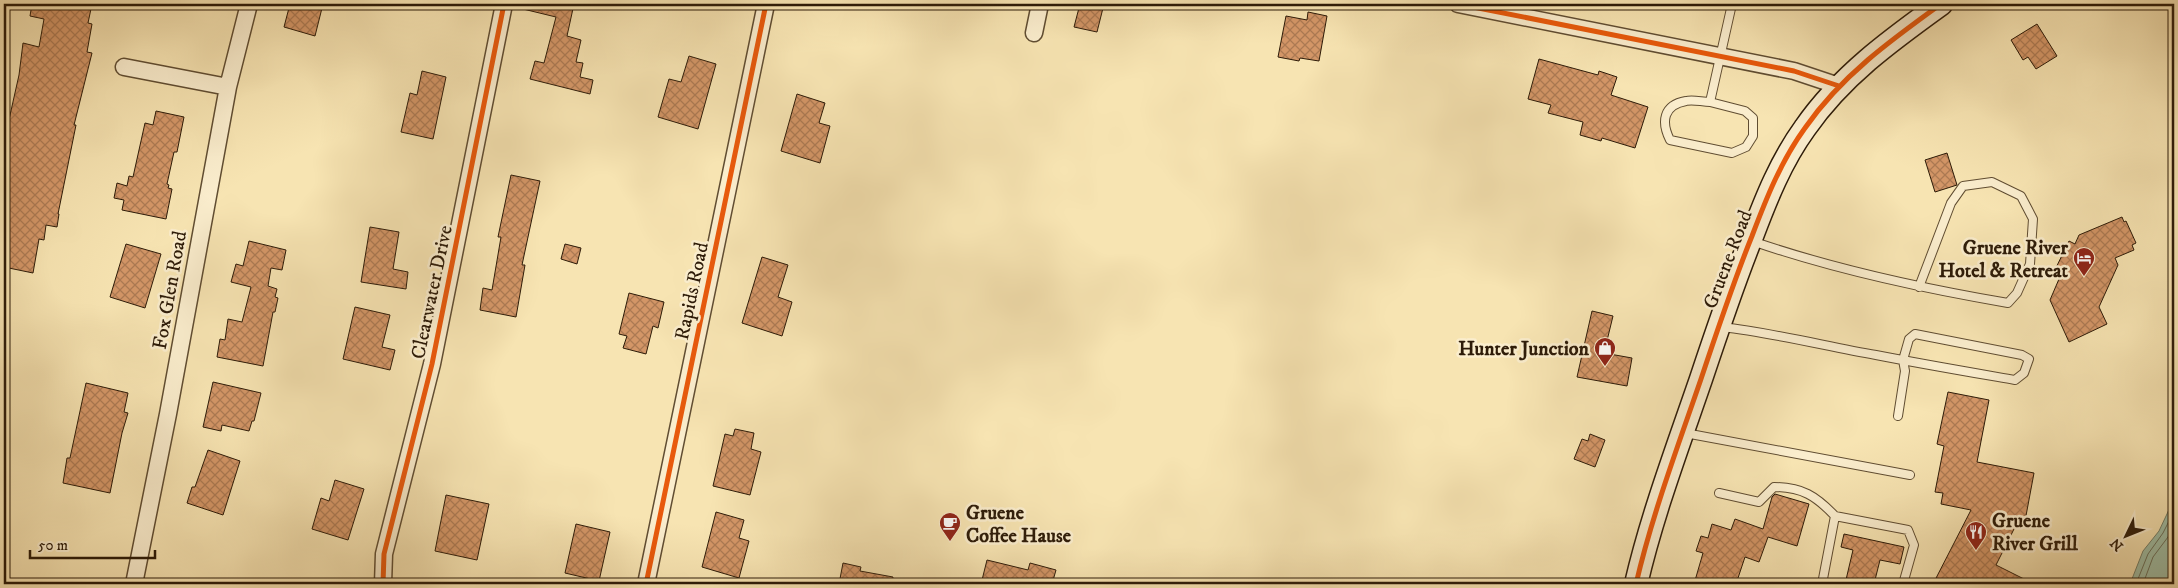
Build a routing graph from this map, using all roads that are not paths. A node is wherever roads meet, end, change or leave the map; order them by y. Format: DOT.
graph roads {
  1 [pos="248,4"];
  2 [pos="504,4"];
  3 [pos="766,4"];
  4 [pos="1040,4"];
  5 [pos="1458,4"];
  6 [pos="1732,4"];
  7 [pos="1941,4"];
  8 [pos="1034,33"];
  9 [pos="1719,56"];
  10 [pos="124,67"];
  11 [pos="1839,86"];
  12 [pos="228,87"];
  13 [pos="1710,102"];
  14 [pos="1750,240"];
  15 [pos="1919,287"];
  16 [pos="1718,327"];
  17 [pos="1903,360"];
  18 [pos="1898,416"];
  19 [pos="1682,432"];
  20 [pos="1910,475"];
  21 [pos="1719,494"];
  22 [pos="1835,516"];
  23 [pos="134,584"];
  24 [pos="383,584"];
  25 [pos="646,584"];
  26 [pos="1636,584"];
  27 [pos="1822,584"];
  28 [pos="1903,584"];
  1 -- 12 [label="street, Fox Glen Road"];
  2 -- 24 [label="street, Clearwater Drive"];
  3 -- 25 [label="street, Rapids Road"];
  4 -- 8 [label="street"];
  5 -- 9 [label="street"];
  6 -- 9 [label="lane"];
  7 -- 11 [label="street, Gruene Road"];
  9 -- 11 [label="street"];
  9 -- 13 [label="lane"];
  10 -- 12 [label="street"];
  11 -- 14 [label="street, Gruene Road"];
  12 -- 23 [label="street, Fox Glen Road"];
  13 -- 13 [label="lane"];
  14 -- 15 [label="lane"];
  14 -- 16 [label="street, Gruene Road"];
  15 -- 15 [label="lane"];
  16 -- 17 [label="lane"];
  16 -- 19 [label="street, Gruene Road"];
  17 -- 17 [label="lane"];
  17 -- 18 [label="lane"];
  19 -- 20 [label="lane"];
  19 -- 26 [label="street, Gruene Road"];
  21 -- 22 [label="lane"];
  22 -- 27 [label="lane"];
  22 -- 28 [label="lane"];
}
